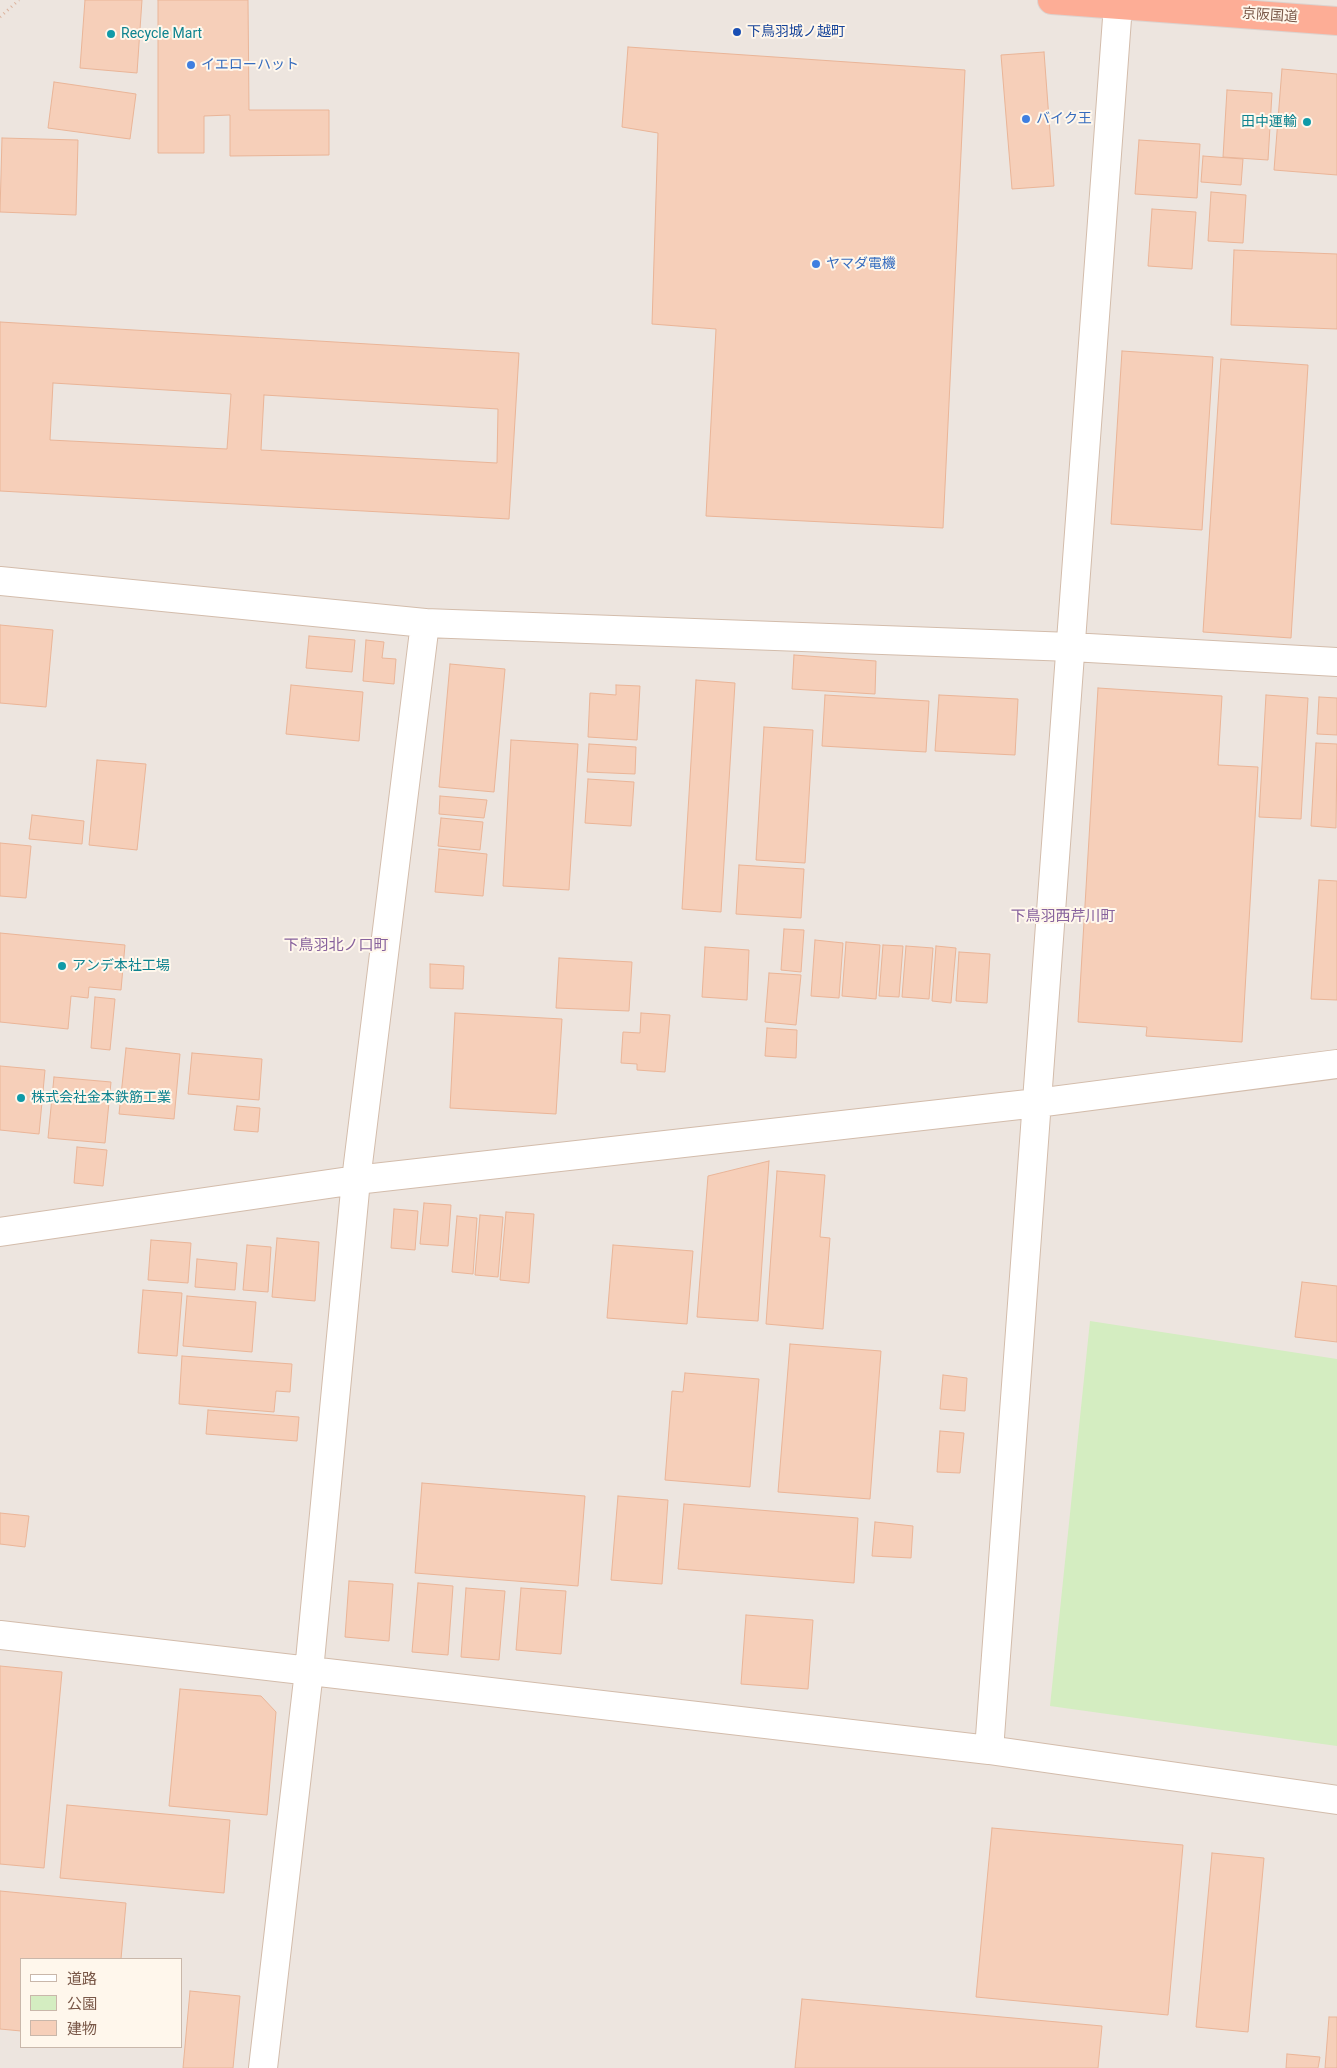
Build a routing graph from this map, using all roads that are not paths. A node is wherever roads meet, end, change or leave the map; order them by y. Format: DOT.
graph roads {
  1 [pos="1052,0"];
  2 [pos="1118,5"];
  3 [pos="1337,21"];
  4 [pos="0,581"];
  5 [pos="425,623"];
  6 [pos="1071,647"];
  7 [pos="1337,662"];
  8 [pos="1337,1064"];
  9 [pos="1037,1103"];
  10 [pos="356,1180"];
  11 [pos="0,1232"];
  12 [pos="0,1636"];
  13 [pos="308,1671"];
  14 [pos="990,1750"];
  15 [pos="1337,1800"];
  16 [pos="263,2068"];
  1 -- 2 [label="highway, 京阪国道"];
  2 -- 3 [label="highway, 京阪国道"];
  2 -- 6 [label="street"];
  4 -- 5 [label="street"];
  5 -- 6 [label="street"];
  5 -- 10 [label="street"];
  6 -- 7 [label="street"];
  6 -- 9 [label="street"];
  8 -- 9 [label="street"];
  9 -- 10 [label="street"];
  9 -- 14 [label="street"];
  10 -- 11 [label="street"];
  10 -- 13 [label="street"];
  12 -- 13 [label="street"];
  13 -- 14 [label="street"];
  13 -- 16 [label="street"];
  14 -- 15 [label="street"];
}
